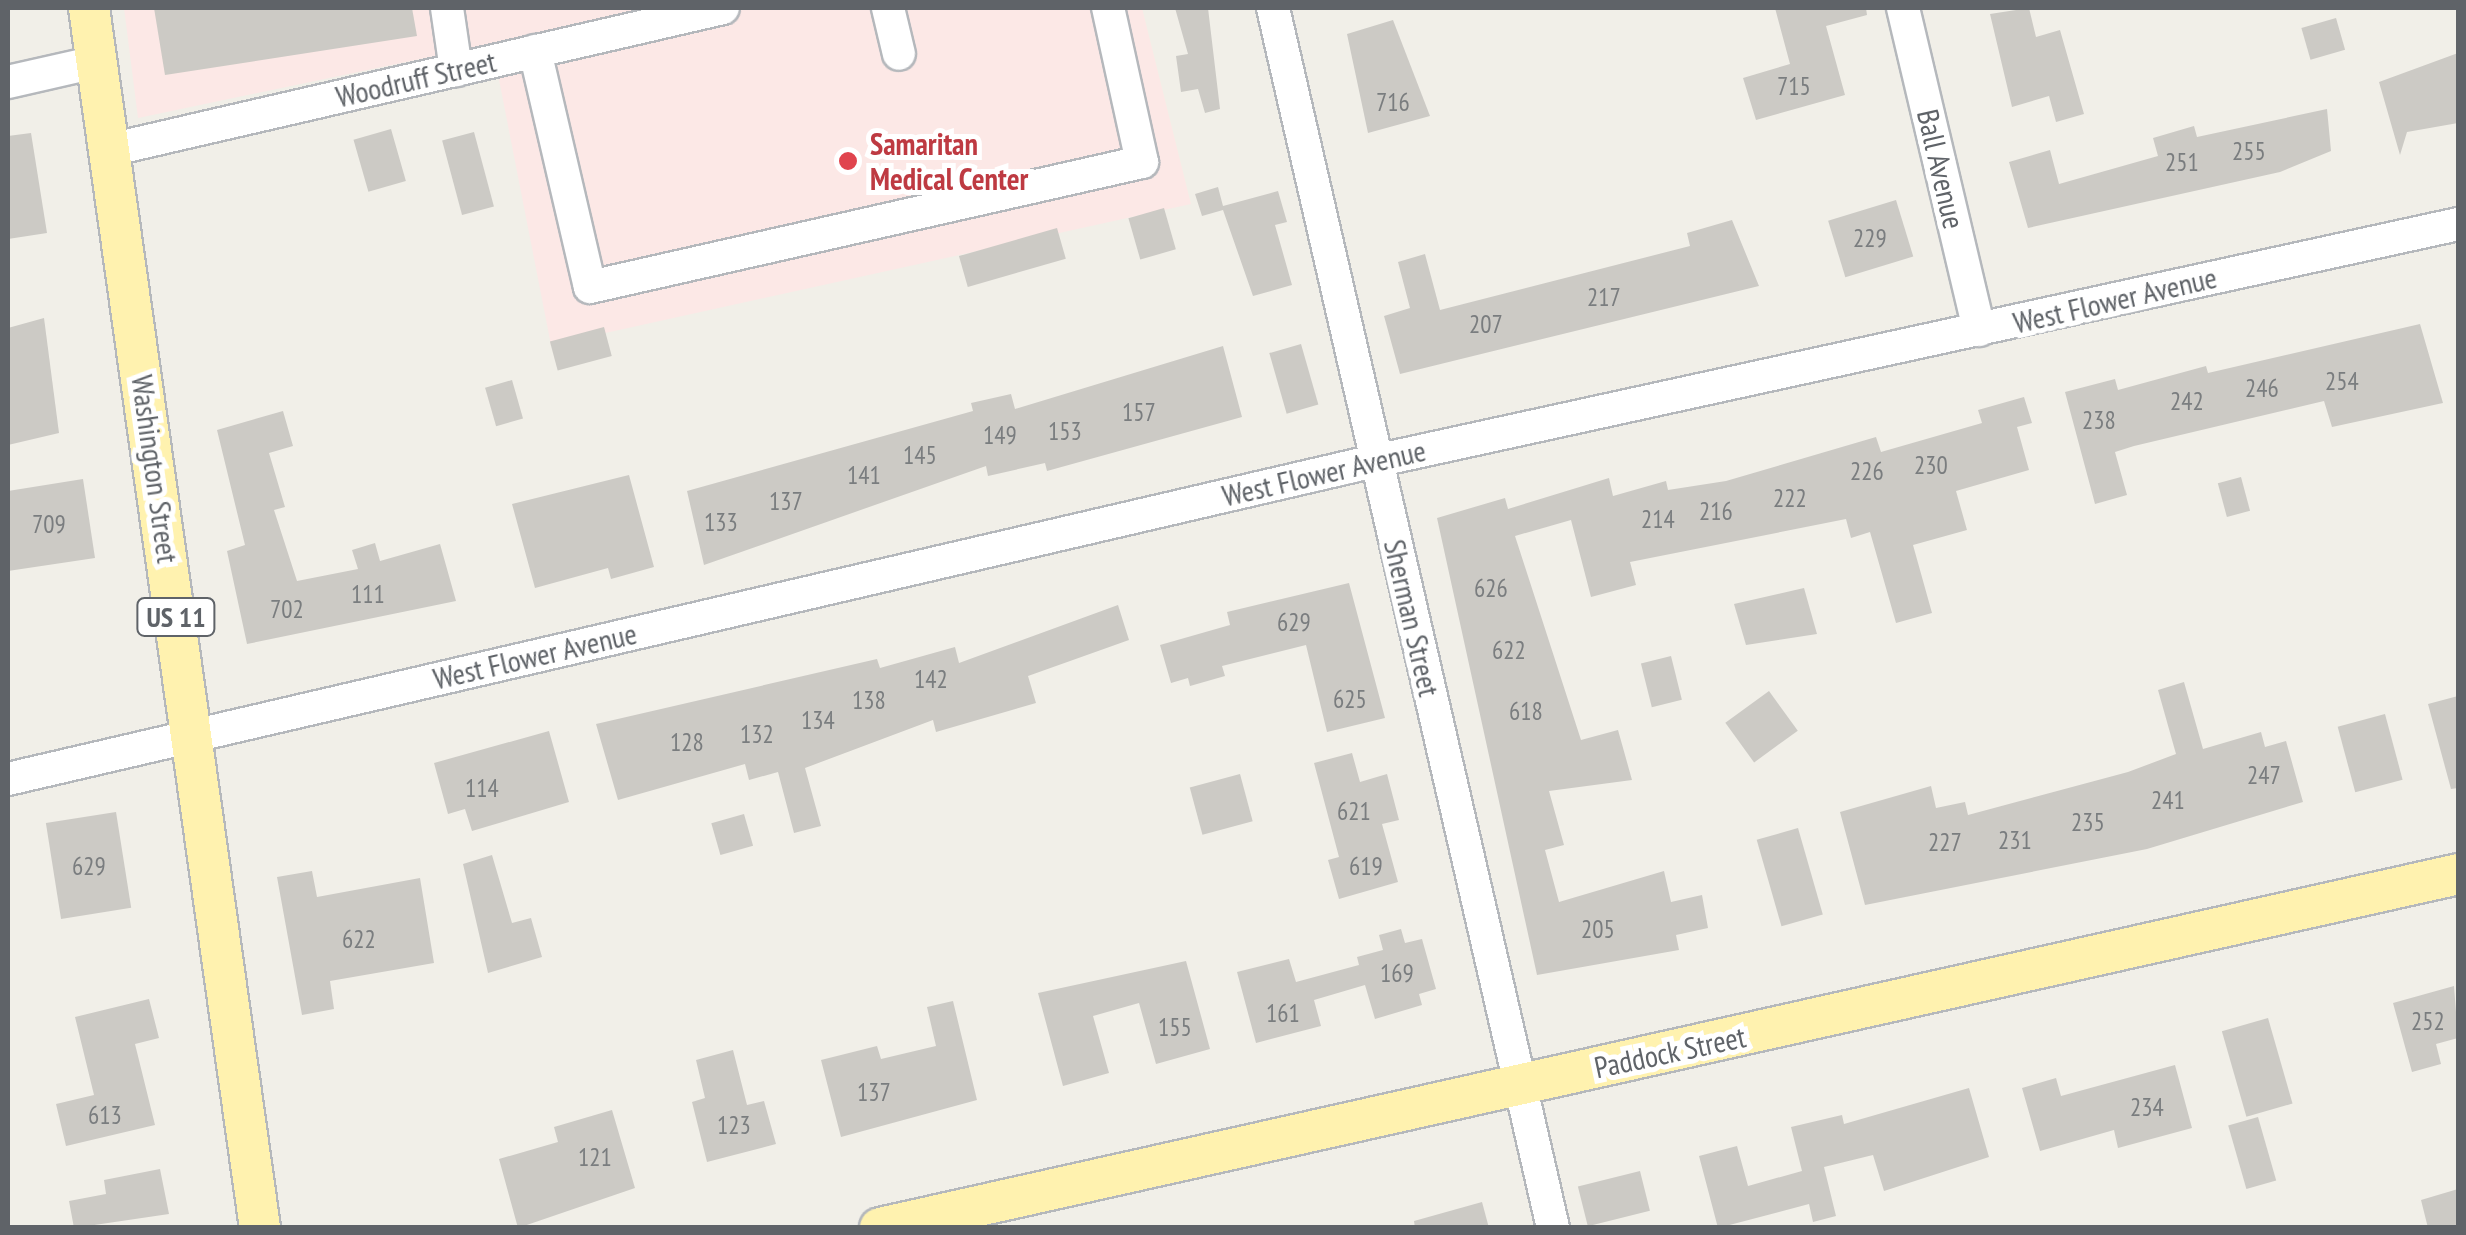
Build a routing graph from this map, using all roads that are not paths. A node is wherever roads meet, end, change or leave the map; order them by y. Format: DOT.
graph roads {
  1 [pos="89,8"];
  2 [pos="447,8"];
  3 [pos="723,8"];
  4 [pos="888,8"];
  5 [pos="1108,8"];
  6 [pos="1272,8"];
  7 [pos="1903,8"];
  8 [pos="535,52"];
  9 [pos="899,54"];
  10 [pos="96,62"];
  11 [pos="456,70"];
  12 [pos="8,82"];
  13 [pos="109,150"];
  14 [pos="2458,224"];
  15 [pos="1979,330"];
  16 [pos="1375,461"];
  17 [pos="192,735"];
  18 [pos="8,779"];
  19 [pos="2458,874"];
  20 [pos="1520,1084"];
  21 [pos="260,1228"];
  22 [pos="880,1228"];
  23 [pos="1554,1228"];
  1 -- 10 [label="main road, Washington Street / US 11"];
  2 -- 11 [label="street"];
  3 -- 8 [label="street, Woodruff Street"];
  4 -- 9 [label="street"];
  5 -- 8 [label="street"];
  6 -- 16 [label="street, Sherman Street"];
  7 -- 15 [label="street, Ball Avenue"];
  8 -- 11 [label="street, Woodruff Street"];
  10 -- 12 [label="street"];
  10 -- 13 [label="main road, Washington Street / US 11"];
  11 -- 13 [label="street, Woodruff Street"];
  13 -- 17 [label="main road, Washington Street / US 11"];
  14 -- 15 [label="street, West Flower Avenue"];
  15 -- 16 [label="street, West Flower Avenue"];
  16 -- 17 [label="street, West Flower Avenue"];
  16 -- 20 [label="street, Sherman Street"];
  17 -- 18 [label="street, West Flower Avenue"];
  17 -- 21 [label="main road, Washington Street / US 11"];
  19 -- 20 [label="main road, Paddock Street"];
  20 -- 22 [label="main road, Paddock Street"];
  20 -- 23 [label="street, Sherman Street"];
}
